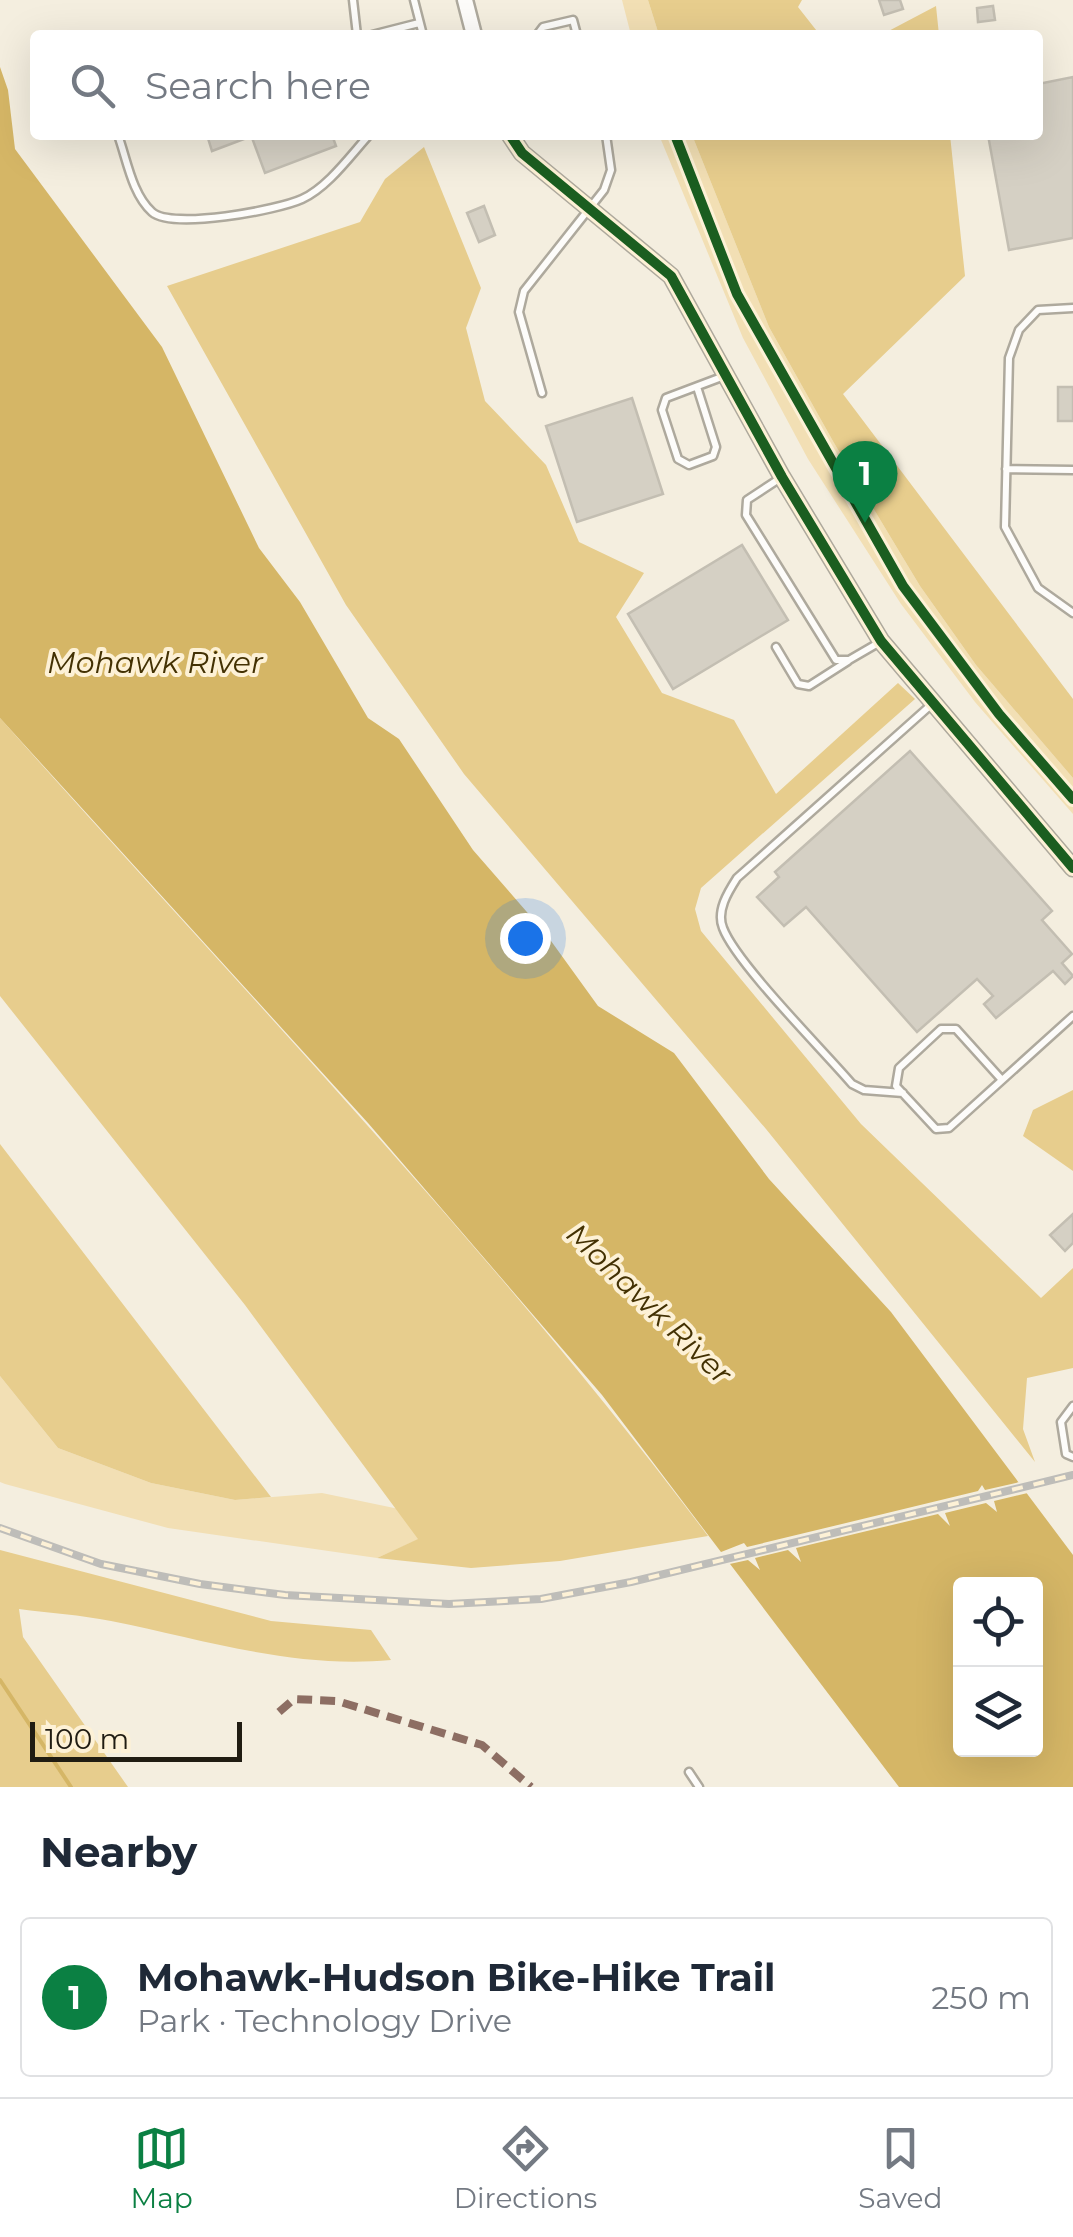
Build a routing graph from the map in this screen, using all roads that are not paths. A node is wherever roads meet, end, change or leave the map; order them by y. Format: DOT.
graph roads {
  1 [pos="353,0"];
  2 [pos="414,0"];
  3 [pos="465,0"];
  4 [pos="419,22"];
  5 [pos="357,30"];
  6 [pos="390,30"];
  7 [pos="421,30"];
  8 [pos="473,30"];
  9 [pos="541,30"];
  10 [pos="576,30"];
  11 [pos="120,140"];
  12 [pos="359,140"];
  13 [pos="513,140"];
  14 [pos="606,140"];
  15 [pos="591,208"];
  16 [pos="1073,308"];
  17 [pos="728,375"];
  18 [pos="697,387"];
  19 [pos="542,393"];
  20 [pos="1006,469"];
  21 [pos="1073,470"];
  22 [pos="782,476"];
  23 [pos="1073,613"];
  24 [pos="881,641"];
  25 [pos="776,647"];
  26 [pos="849,660"];
  27 [pos="932,704"];
  28 [pos="1073,868"];
  29 [pos="1073,1016"];
  30 [pos="1002,1080"];
  31 [pos="903,1093"];
  32 [pos="1073,1406"];
  33 [pos="1073,1457"];
  34 [pos="689,1772"];
  35 [pos="699,1787"];
  1 -- 5 [label="lane"];
  2 -- 4 [label="lane"];
  3 -- 8 [label="street"];
  4 -- 6 [label="lane"];
  4 -- 7 [label="lane"];
  9 -- 10 [label="lane"];
  11 -- 12 [label="lane"];
  13 -- 15 [label="street"];
  14 -- 15 [label="lane"];
  15 -- 17 [label="street"];
  15 -- 19 [label="lane"];
  16 -- 20 [label="lane"];
  17 -- 18 [label="lane"];
  17 -- 22 [label="street"];
  18 -- 18 [label="lane"];
  20 -- 21 [label="lane"];
  20 -- 23 [label="lane"];
  22 -- 24 [label="street"];
  22 -- 26 [label="lane"];
  24 -- 26 [label="lane"];
  24 -- 27 [label="street"];
  25 -- 26 [label="lane"];
  27 -- 28 [label="street"];
  27 -- 31 [label="lane"];
  29 -- 30 [label="lane"];
  30 -- 31 [label="lane"];
  30 -- 31 [label="lane"];
  32 -- 33 [label="lane"];
  34 -- 35 [label="lane"];
}
